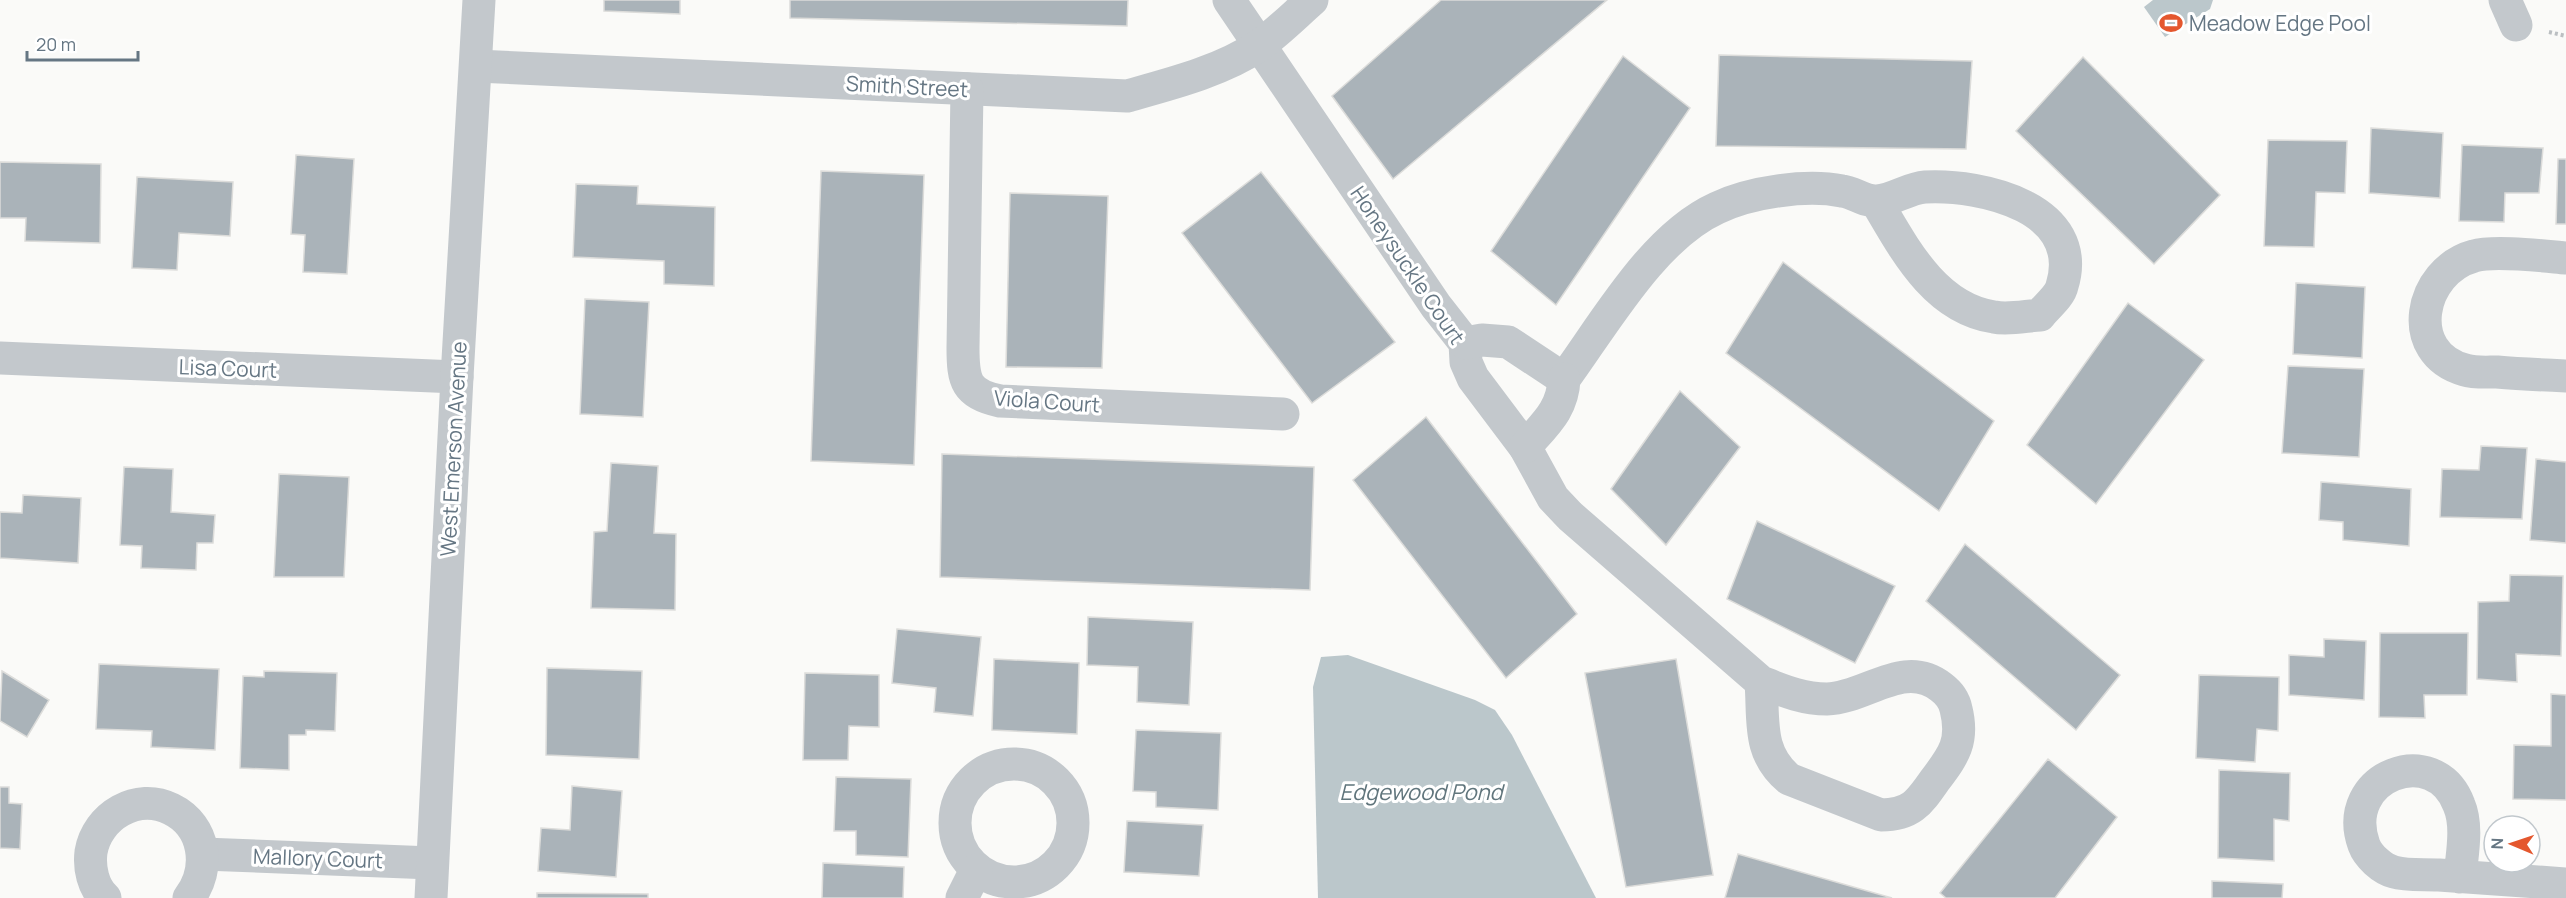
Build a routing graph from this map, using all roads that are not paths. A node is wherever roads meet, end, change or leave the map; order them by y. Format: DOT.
graph roads {
  1 [pos="479,0"];
  2 [pos="1230,0"];
  3 [pos="1312,0"];
  4 [pos="1259,45"];
  5 [pos="476,66"];
  6 [pos="967,89"];
  7 [pos="1876,201"];
  8 [pos="2566,258"];
  9 [pos="1465,343"];
  10 [pos="0,358"];
  11 [pos="2566,376"];
  12 [pos="457,377"];
  13 [pos="1564,379"];
  14 [pos="1284,414"];
  15 [pos="1525,447"];
  16 [pos="1761,682"];
  17 [pos="203,854"];
  18 [pos="432,863"];
  19 [pos="2460,877"];
  20 [pos="2566,884"];
  21 [pos="105,898"];
  22 [pos="189,898"];
  23 [pos="431,898"];
  1 -- 5 [label="street, West Emerson Avenue"];
  2 -- 4 [label="street, Honeysuckle Court"];
  3 -- 4 [label="street, Smith Street"];
  4 -- 6 [label="street, Smith Street"];
  4 -- 9 [label="street, Honeysuckle Court"];
  5 -- 6 [label="street, Smith Street"];
  5 -- 12 [label="street, West Emerson Avenue"];
  6 -- 14 [label="street, Viola Court"];
  7 -- 7 [label="street"];
  7 -- 13 [label="street"];
  8 -- 11 [label="street"];
  9 -- 13 [label="street"];
  9 -- 15 [label="street, Honeysuckle Court"];
  10 -- 12 [label="street, Lisa Court"];
  12 -- 18 [label="street, West Emerson Avenue"];
  13 -- 15 [label="street"];
  15 -- 16 [label="street, Honeysuckle Court"];
  16 -- 16 [label="street, Honeysuckle Court"];
  17 -- 18 [label="street, Mallory Court"];
  17 -- 21 [label="street"];
  17 -- 22 [label="street"];
  18 -- 23 [label="street, West Emerson Avenue"];
  19 -- 20 [label="street"];
}
